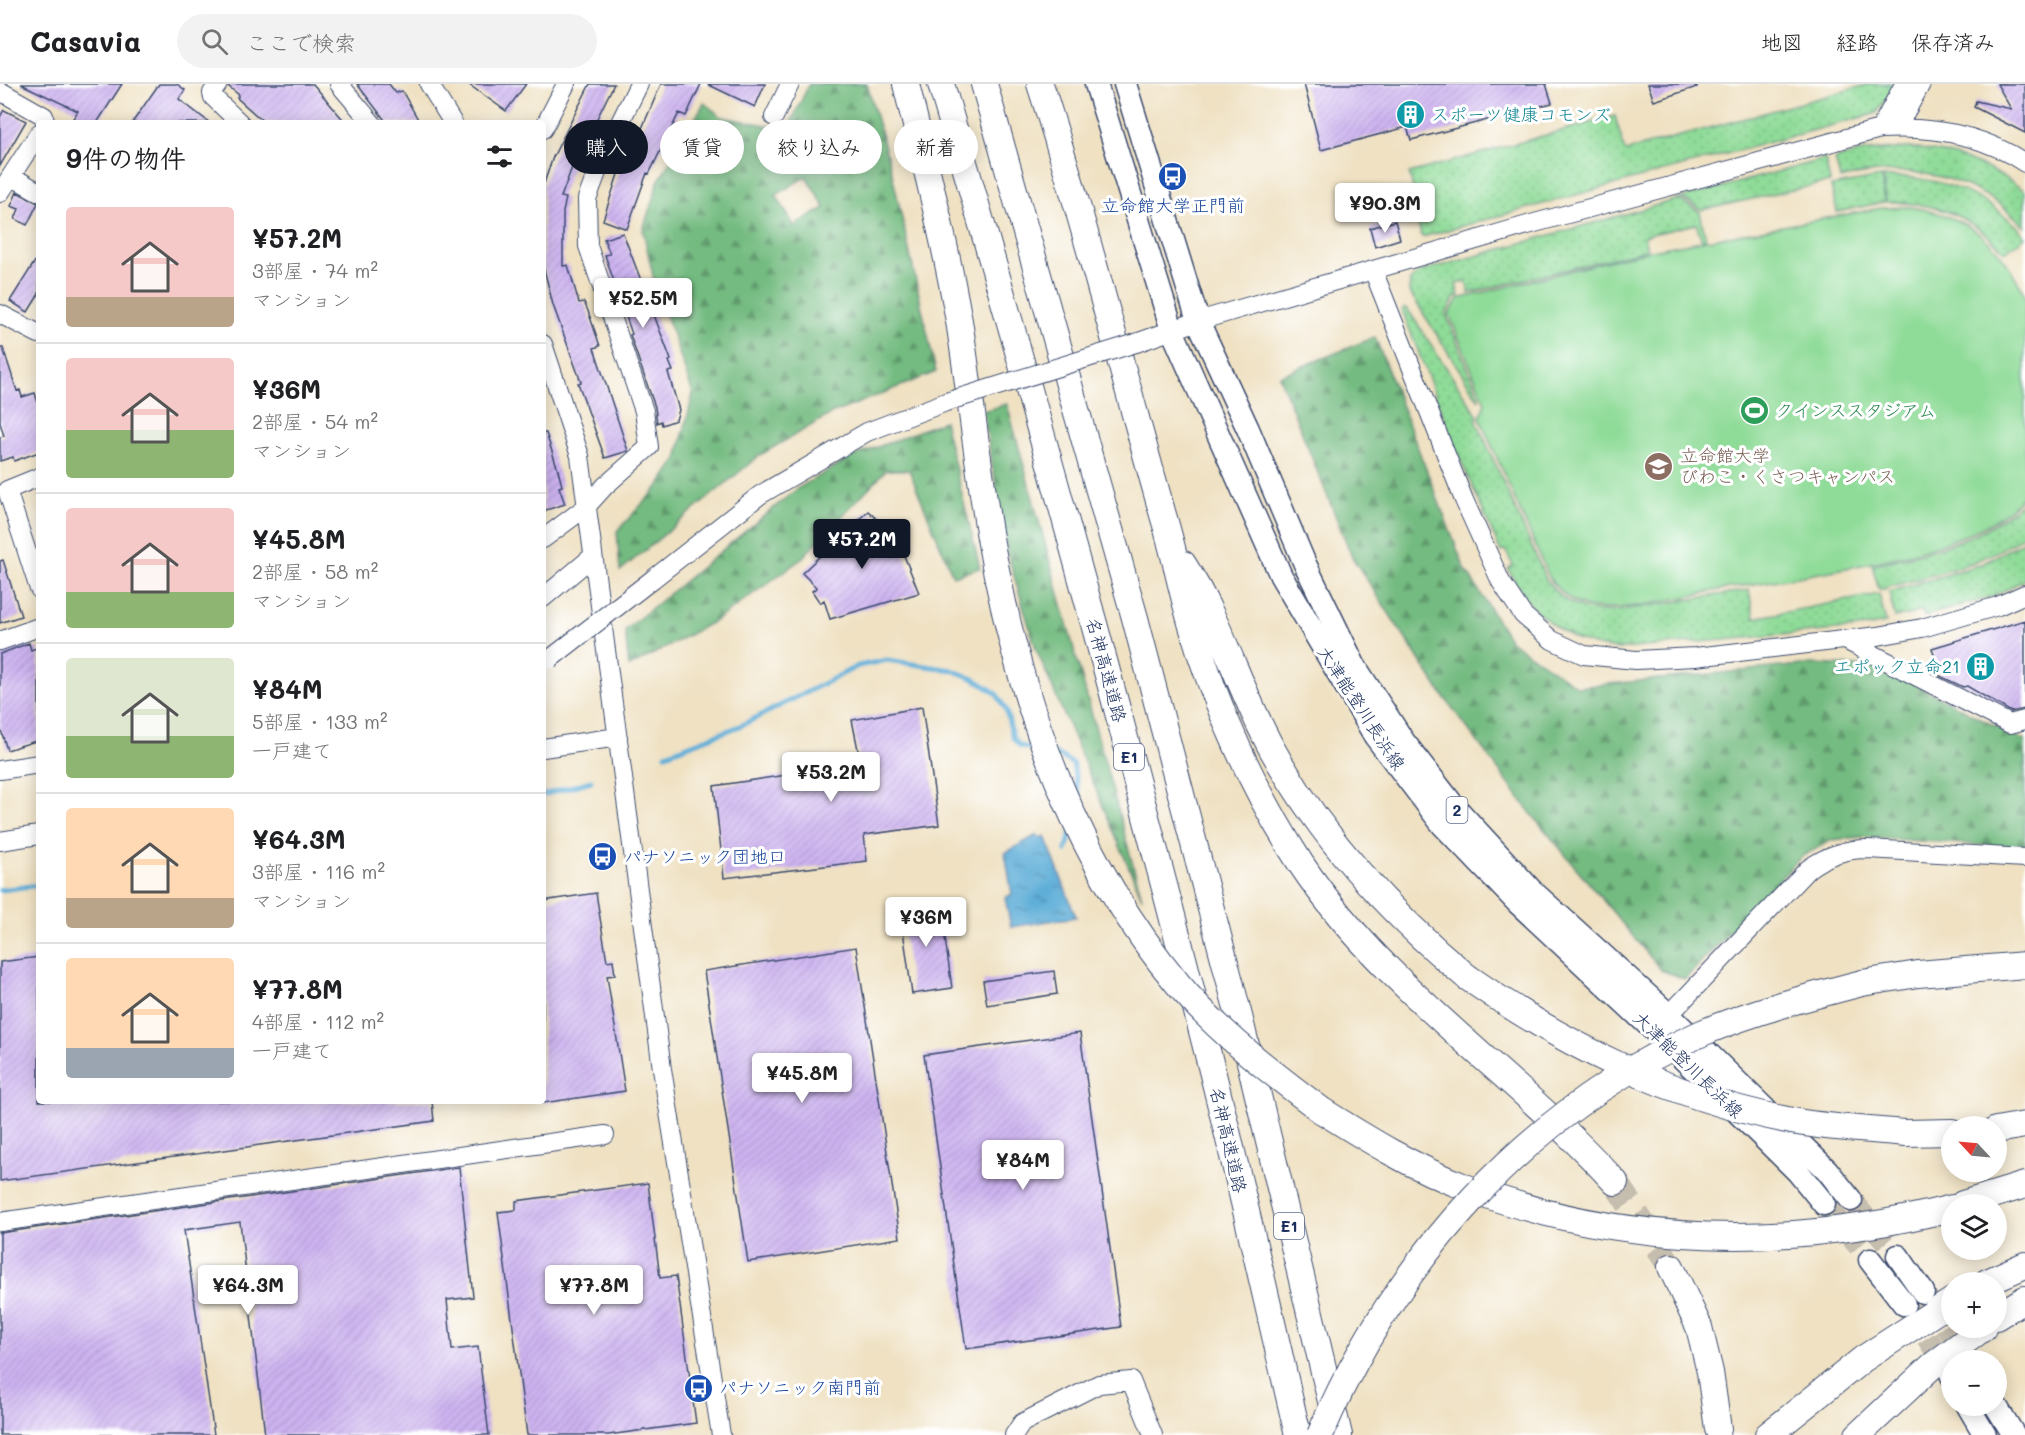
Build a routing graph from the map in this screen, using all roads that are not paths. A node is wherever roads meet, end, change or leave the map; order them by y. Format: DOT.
graph roads {
  1 [pos="218,84"];
  2 [pos="339,84"];
  3 [pos="429,84"];
  4 [pos="566,84"];
  5 [pos="639,84"];
  6 [pos="790,84"];
  7 [pos="906,84"];
  8 [pos="941,84"];
  9 [pos="984,84"];
  10 [pos="1040,84"];
  11 [pos="1096,84"];
  12 [pos="1125,84"];
  13 [pos="1904,84"];
  14 [pos="1921,84"];
  15 [pos="0,91"];
  16 [pos="774,117"];
  17 [pos="45,120"];
  18 [pos="237,120"];
  19 [pos="369,120"];
  20 [pos="451,120"];
  21 [pos="546,123"];
  22 [pos="1888,129"];
  23 [pos="36,138"];
  24 [pos="2025,163"];
  25 [pos="11,176"];
  26 [pos="36,190"];
  27 [pos="0,193"];
  28 [pos="1373,270"];
  29 [pos="0,314"];
  30 [pos="1198,321"];
  31 [pos="1172,330"];
  32 [pos="36,332"];
  33 [pos="546,353"];
  34 [pos="36,478"];
  35 [pos="586,507"];
  36 [pos="546,538"];
  37 [pos="1173,549"];
  38 [pos="592,556"];
  39 [pos="36,580"];
  40 [pos="2025,594"];
  41 [pos="546,595"];
  42 [pos="36,628"];
  43 [pos="0,641"];
  44 [pos="1847,641"];
  45 [pos="546,662"];
  46 [pos="2025,720"];
  47 [pos="618,737"];
  48 [pos="546,748"];
  49 [pos="36,764"];
  50 [pos="0,770"];
  51 [pos="36,835"];
  52 [pos="0,841"];
  53 [pos="2025,858"];
  54 [pos="2025,965"];
  55 [pos="1669,1015"];
  56 [pos="1204,1041"];
  57 [pos="2025,1125"];
  58 [pos="2007,1128"];
  59 [pos="1941,1132"];
  60 [pos="605,1135"];
  61 [pos="1615,1182"];
  62 [pos="2025,1185"];
  63 [pos="1996,1194"];
  64 [pos="1851,1200"];
  65 [pos="1824,1204"];
  66 [pos="1941,1211"];
  67 [pos="0,1222"];
  68 [pos="1898,1256"];
  69 [pos="1870,1260"];
  70 [pos="2025,1265"];
  71 [pos="1671,1268"];
  72 [pos="2007,1273"];
  73 [pos="2025,1299"];
  74 [pos="1941,1307"];
  75 [pos="2007,1310"];
  76 [pos="1970,1338"];
  77 [pos="1974,1416"];
  78 [pos="2002,1416"];
  79 [pos="1718,1429"];
  80 [pos="721,1435"];
  81 [pos="1014,1435"];
  82 [pos="1153,1435"];
  83 [pos="1283,1435"];
  84 [pos="1298,1435"];
  85 [pos="1320,1435"];
  86 [pos="1340,1435"];
  87 [pos="1768,1435"];
  88 [pos="1858,1435"];
  89 [pos="1985,1435"];
  90 [pos="2014,1435"];
  1 -- 18 [label="street"];
  2 -- 19 [label="street"];
  3 -- 20 [label="street"];
  4 -- 21 [label="street"];
  5 -- 35 [label="street"];
  6 -- 16 [label="street"];
  7 -- 66 [label="highway, bridge"];
  8 -- 56 [label="highway, 名神高速道路 / E1"];
  9 -- 86 [label="highway, E1"];
  10 -- 37 [label="highway"];
  11 -- 31 [label="main road, 大津能登川長浜線 / 2"];
  12 -- 30 [label="main road, 大津能登川長浜線 / 2"];
  13 -- 22 [label="street"];
  14 -- 22 [label="street"];
  15 -- 17 [label="street"];
  22 -- 24 [label="street"];
  22 -- 28 [label="street"];
  23 -- 25 [label="street"];
  25 -- 26 [label="street"];
  25 -- 27 [label="street"];
  28 -- 30 [label="street"];
  28 -- 44 [label="street"];
  29 -- 32 [label="street"];
  30 -- 31 [label="street"];
  30 -- 55 [label="main road, 大津能登川長浜線 / 2"];
  31 -- 45 [label="street, bridge"];
  31 -- 65 [label="main road, 大津能登川長浜線 / 2"];
  33 -- 35 [label="street"];
  34 -- 39 [label="street"];
  35 -- 36 [label="street"];
  35 -- 38 [label="street"];
  37 -- 59 [label="highway, bridge"];
  37 -- 61 [label="highway"];
  38 -- 41 [label="street"];
  38 -- 47 [label="street"];
  40 -- 44 [label="street"];
  42 -- 43 [label="street"];
  44 -- 46 [label="street"];
  47 -- 48 [label="street"];
  47 -- 80 [label="street"];
  49 -- 50 [label="street"];
  51 -- 52 [label="street"];
  53 -- 55 [label="street"];
  54 -- 85 [label="highway, bridge"];
  55 -- 64 [label="main road, 大津能登川長浜線 / 2"];
  56 -- 83 [label="highway"];
  56 -- 84 [label="highway, 名神高速道路 / E1"];
  57 -- 58 [label="highway"];
  60 -- 67 [label="street"];
  62 -- 63 [label="highway"];
  68 -- 69 [label="main road"];
  70 -- 72 [label="highway"];
  71 -- 79 [label="highway"];
  73 -- 75 [label="highway"];
  74 -- 87 [label="highway"];
  76 -- 88 [label="highway"];
  77 -- 89 [label="main road"];
  78 -- 90 [label="main road"];
  81 -- 82 [label="street"];
}
